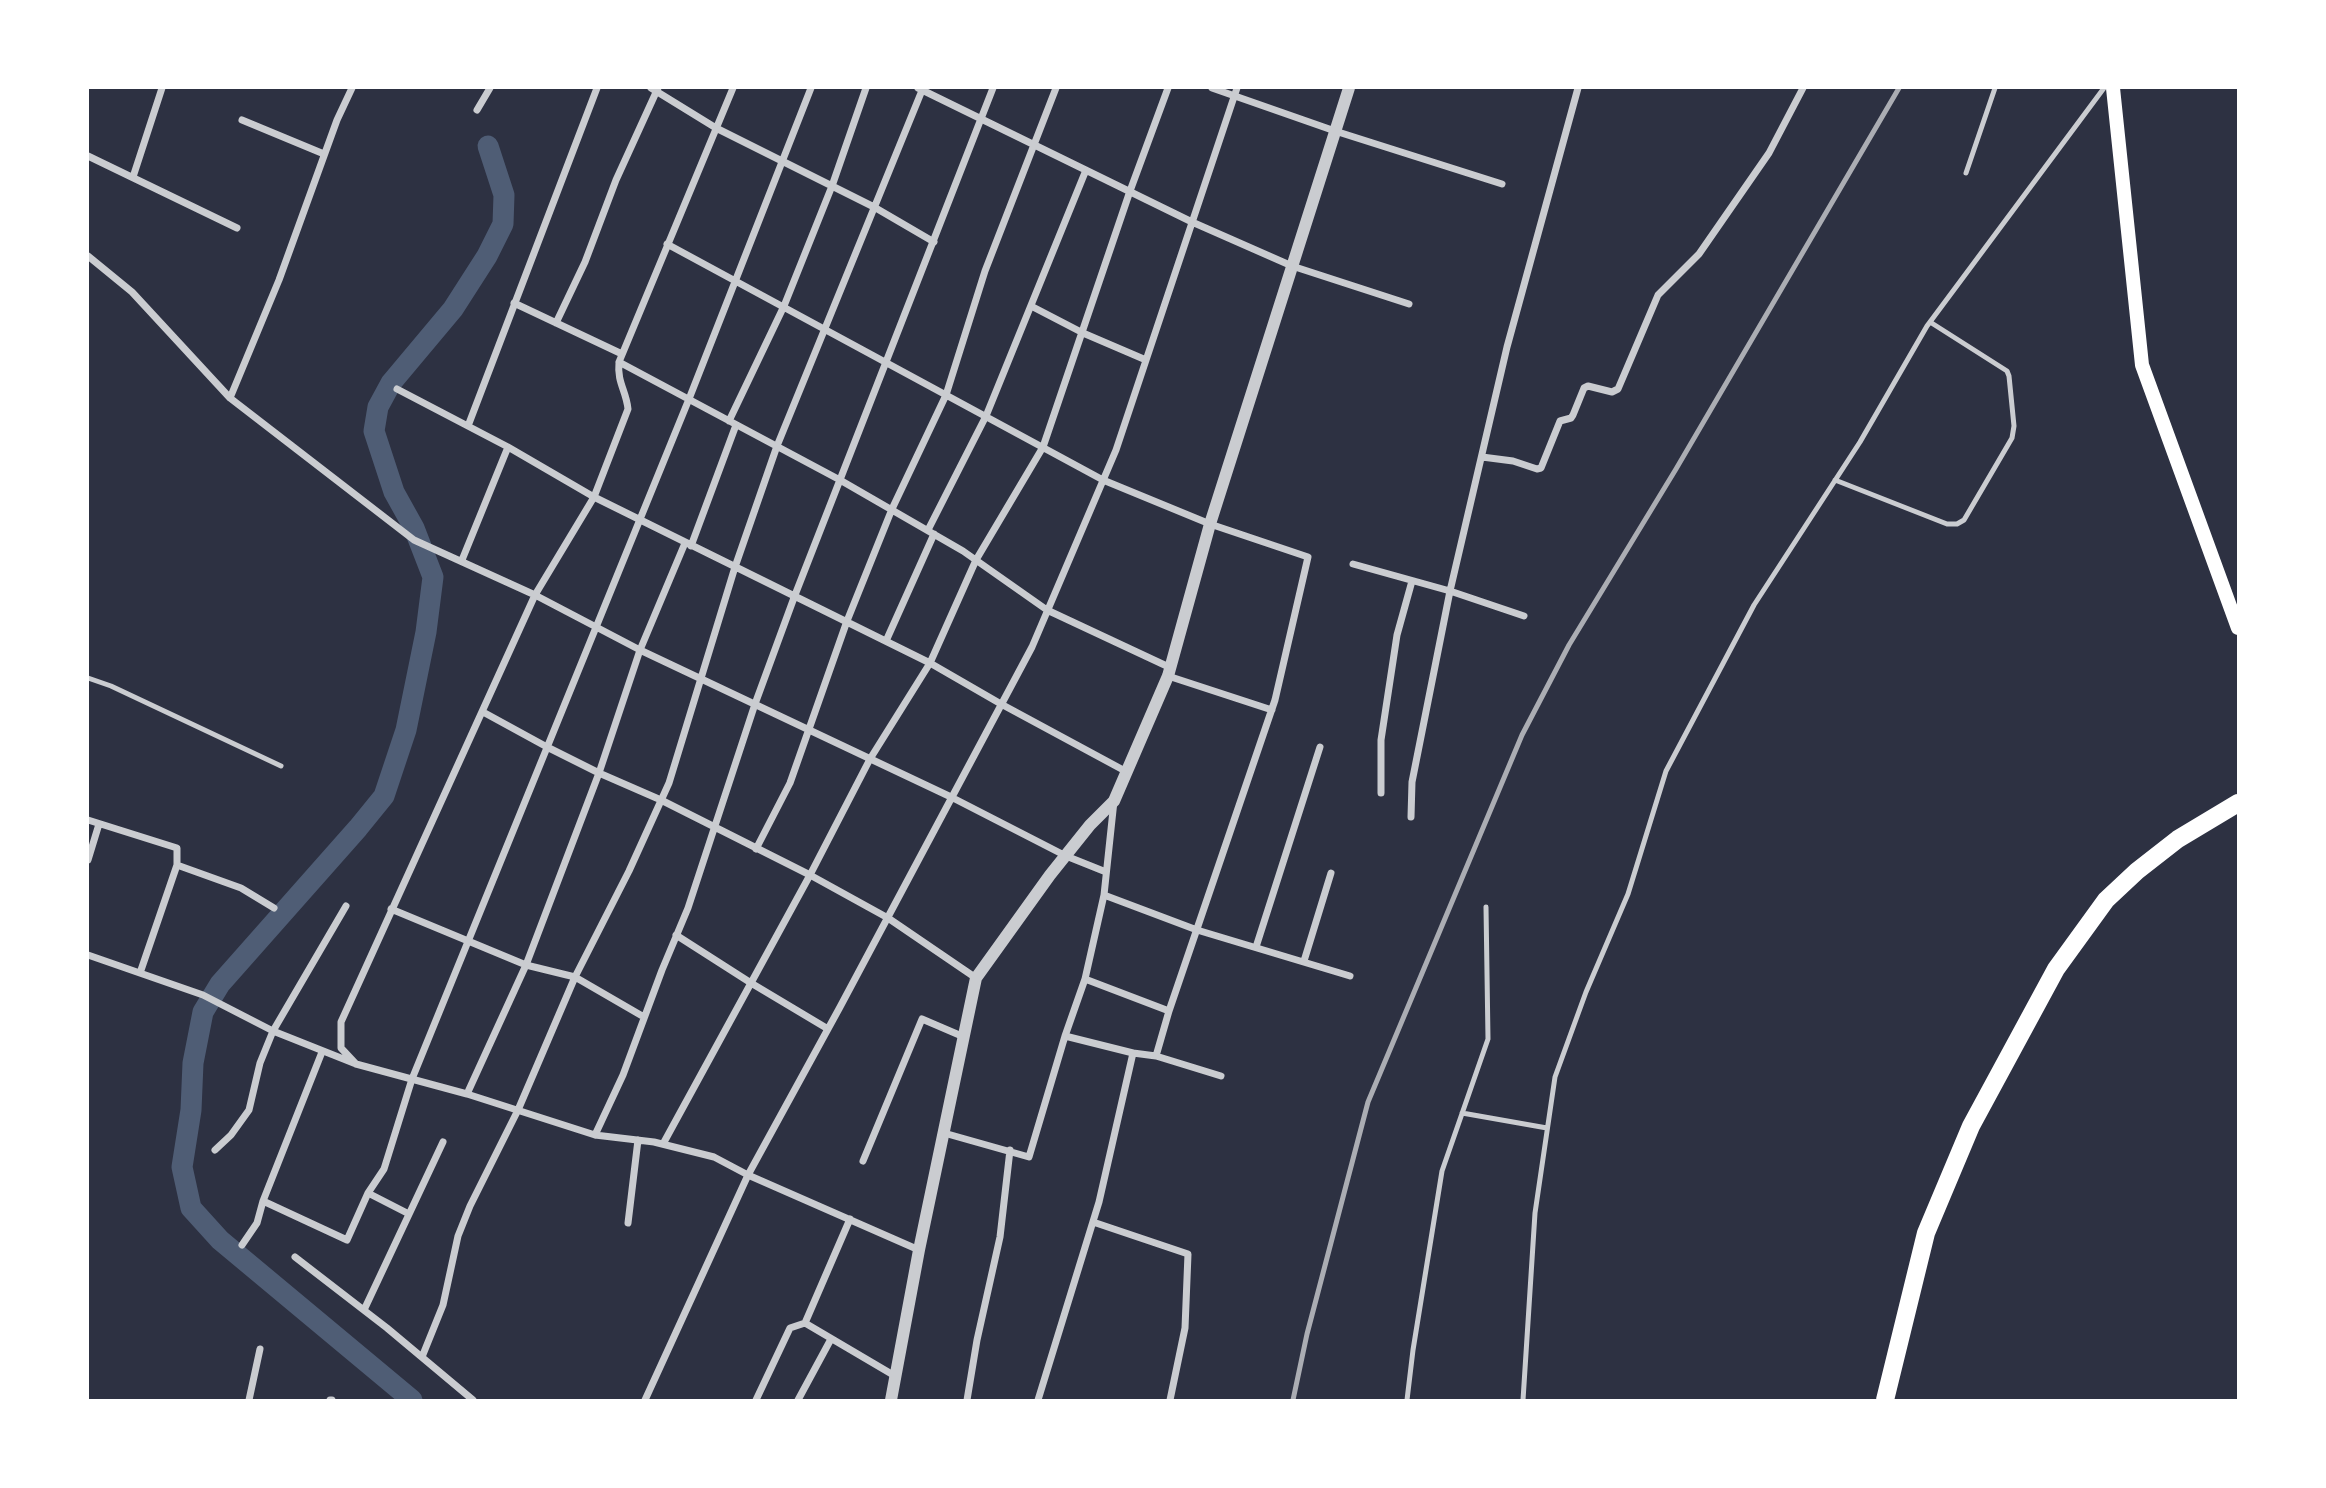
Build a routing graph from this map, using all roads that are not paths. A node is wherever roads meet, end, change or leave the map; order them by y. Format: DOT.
graph roads {
  1 [pos="162,88"];
  2 [pos="352,88"];
  3 [pos="490,88"];
  4 [pos="597,88"];
  5 [pos="733,88"];
  6 [pos="811,88"];
  7 [pos="866,88"];
  8 [pos="921,88"];
  9 [pos="993,88"];
  10 [pos="1056,88"];
  11 [pos="1168,88"];
  12 [pos="1212,88"];
  13 [pos="1349,88"];
  14 [pos="1578,88"];
  15 [pos="1803,88"];
  16 [pos="1995,88"];
  17 [pos="2104,88"];
  18 [pos="2113,88"];
  19 [pos="656,89"];
  20 [pos="1235,92"];
  21 [pos="477,110"];
  22 [pos="982,119"];
  23 [pos="242,120"];
  24 [pos="716,128"];
  25 [pos="1335,131"];
  26 [pos="1035,145"];
  27 [pos="324,155"];
  28 [pos="88,156"];
  29 [pos="782,161"];
  30 [pos="1086,170"];
  31 [pos="1966,173"];
  32 [pos="133,177"];
  33 [pos="1502,184"];
  34 [pos="832,186"];
  35 [pos="1130,191"];
  36 [pos="874,207"];
  37 [pos="1192,222"];
  38 [pos="237,228"];
  39 [pos="934,242"];
  40 [pos="667,244"];
  41 [pos="88,256"];
  42 [pos="1292,266"];
  43 [pos="737,281"];
  44 [pos="514,303"];
  45 [pos="1409,304"];
  46 [pos="784,306"];
  47 [pos="1031,306"];
  48 [pos="1930,322"];
  49 [pos="556,323"];
  50 [pos="826,329"];
  51 [pos="1083,333"];
  52 [pos="622,354"];
  53 [pos="1146,360"];
  54 [pos="619,362"];
  55 [pos="887,362"];
  56 [pos="397,389"];
  57 [pos="946,395"];
  58 [pos="230,398"];
  59 [pos="689,399"];
  60 [pos="986,416"];
  61 [pos="732,423"];
  62 [pos="468,426"];
  63 [pos="777,446"];
  64 [pos="508,447"];
  65 [pos="1043,447"];
  66 [pos="1482,457"];
  67 [pos="840,480"];
  68 [pos="1103,480"];
  69 [pos="1835,480"];
  70 [pos="594,497"];
  71 [pos="892,509"];
  72 [pos="639,520"];
  73 [pos="1210,524"];
  74 [pos="931,532"];
  75 [pos="688,545"];
  76 [pos="462,560"];
  77 [pos="976,560"];
  78 [pos="1353,564"];
  79 [pos="735,567"];
  80 [pos="1412,581"];
  81 [pos="1450,591"];
  82 [pos="535,595"];
  83 [pos="795,595"];
  84 [pos="1047,610"];
  85 [pos="1524,616"];
  86 [pos="847,621"];
  87 [pos="597,628"];
  88 [pos="2238,628"];
  89 [pos="886,641"];
  90 [pos="640,650"];
  91 [pos="930,663"];
  92 [pos="1169,672"];
  93 [pos="88,678"];
  94 [pos="701,679"];
  95 [pos="755,704"];
  96 [pos="1001,704"];
  97 [pos="1272,710"];
  98 [pos="483,712"];
  99 [pos="809,730"];
  100 [pos="547,747"];
  101 [pos="1320,747"];
  102 [pos="870,759"];
  103 [pos="281,766"];
  104 [pos="1127,772"];
  105 [pos="599,773"];
  106 [pos="1381,793"];
  107 [pos="951,797"];
  108 [pos="662,800"];
  109 [pos="1114,801"];
  110 [pos="2238,803"];
  111 [pos="1411,817"];
  112 [pos="88,820"];
  113 [pos="99,824"];
  114 [pos="715,828"];
  115 [pos="756,849"];
  116 [pos="1066,856"];
  117 [pos="88,859"];
  118 [pos="177,865"];
  119 [pos="1107,872"];
  120 [pos="1331,873"];
  121 [pos="810,875"];
  122 [pos="1104,895"];
  123 [pos="346,906"];
  124 [pos="1486,907"];
  125 [pos="274,908"];
  126 [pos="391,909"];
  127 [pos="888,918"];
  128 [pos="1197,930"];
  129 [pos="676,935"];
  130 [pos="468,941"];
  131 [pos="1256,947"];
  132 [pos="88,955"];
  133 [pos="1304,961"];
  134 [pos="526,965"];
  135 [pos="140,973"];
  136 [pos="1350,976"];
  137 [pos="575,977"];
  138 [pos="976,978"];
  139 [pos="1085,979"];
  140 [pos="751,983"];
  141 [pos="1168,1010"];
  142 [pos="644,1017"];
  143 [pos="828,1029"];
  144 [pos="273,1031"];
  145 [pos="1065,1036"];
  146 [pos="964,1037"];
  147 [pos="322,1052"];
  148 [pos="1133,1053"];
  149 [pos="1156,1056"];
  150 [pos="356,1064"];
  151 [pos="1221,1076"];
  152 [pos="412,1079"];
  153 [pos="467,1094"];
  154 [pos="518,1110"];
  155 [pos="1462,1113"];
  156 [pos="1547,1128"];
  157 [pos="944,1133"];
  158 [pos="595,1135"];
  159 [pos="638,1140"];
  160 [pos="443,1142"];
  161 [pos="663,1144"];
  162 [pos="215,1150"];
  163 [pos="1010,1150"];
  164 [pos="863,1161"];
  165 [pos="748,1175"];
  166 [pos="368,1193"];
  167 [pos="263,1201"];
  168 [pos="409,1214"];
  169 [pos="850,1219"];
  170 [pos="1093,1222"];
  171 [pos="628,1223"];
  172 [pos="242,1245"];
  173 [pos="919,1250"];
  174 [pos="295,1258"];
  175 [pos="364,1310"];
  176 [pos="805,1323"];
  177 [pos="831,1339"];
  178 [pos="260,1349"];
  179 [pos="422,1357"];
  180 [pos="895,1376"];
  181 [pos="249,1401"];
  182 [pos="473,1401"];
  183 [pos="645,1401"];
  184 [pos="757,1401"];
  185 [pos="798,1401"];
  186 [pos="891,1401"];
  187 [pos="967,1401"];
  188 [pos="1038,1401"];
  189 [pos="1170,1401"];
  190 [pos="1407,1401"];
  191 [pos="1523,1401"];
  192 [pos="1885,1401"];
  1 -- 32 [label="street"];
  2 -- 27 [label="street"];
  3 -- 21 [label="street"];
  4 -- 44 [label="street"];
  5 -- 24 [label="street"];
  6 -- 29 [label="street"];
  7 -- 34 [label="street"];
  8 -- 22 [label="street"];
  8 -- 36 [label="street"];
  9 -- 22 [label="street"];
  10 -- 26 [label="street"];
  11 -- 35 [label="street"];
  12 -- 20 [label="street"];
  13 -- 25 [label="street"];
  14 -- 66 [label="street"];
  15 -- 66 [label="street"];
  16 -- 31 [label="lane"];
  17 -- 48 [label="lane"];
  18 -- 88 [label="main road"];
  19 -- 24 [label="street"];
  19 -- 49 [label="street"];
  20 -- 25 [label="street"];
  20 -- 37 [label="street"];
  22 -- 26 [label="street"];
  22 -- 39 [label="street"];
  23 -- 27 [label="street"];
  24 -- 29 [label="street"];
  24 -- 40 [label="street"];
  25 -- 33 [label="street"];
  25 -- 42 [label="street"];
  26 -- 30 [label="street"];
  26 -- 57 [label="street"];
  27 -- 58 [label="street"];
  28 -- 32 [label="street"];
  29 -- 34 [label="street"];
  29 -- 43 [label="street"];
  30 -- 35 [label="street"];
  30 -- 47 [label="street"];
  32 -- 38 [label="street"];
  34 -- 36 [label="street"];
  34 -- 46 [label="street"];
  35 -- 37 [label="street"];
  35 -- 51 [label="street"];
  36 -- 39 [label="street"];
  36 -- 50 [label="street"];
  37 -- 42 [label="street"];
  37 -- 53 [label="street"];
  39 -- 55 [label="street"];
  40 -- 43 [label="street"];
  40 -- 52 [label="street"];
  41 -- 58 [label="street"];
  42 -- 45 [label="street"];
  42 -- 73 [label="street"];
  43 -- 46 [label="street"];
  43 -- 59 [label="street"];
  44 -- 49 [label="street"];
  44 -- 62 [label="street"];
  46 -- 50 [label="street"];
  46 -- 61 [label="street"];
  47 -- 51 [label="street"];
  47 -- 60 [label="street"];
  48 -- 69 [label="lane"];
  48 -- 69 [label="lane"];
  49 -- 52 [label="street"];
  50 -- 55 [label="street"];
  50 -- 63 [label="street"];
  51 -- 53 [label="street"];
  51 -- 65 [label="street"];
  52 -- 54 [label="street"];
  53 -- 68 [label="street"];
  54 -- 59 [label="street"];
  54 -- 70 [label="street"];
  55 -- 57 [label="street"];
  55 -- 67 [label="street"];
  56 -- 62 [label="street"];
  57 -- 60 [label="street"];
  57 -- 71 [label="street"];
  58 -- 76 [label="street"];
  59 -- 61 [label="street"];
  59 -- 72 [label="street"];
  60 -- 65 [label="street"];
  60 -- 74 [label="street"];
  61 -- 63 [label="street"];
  61 -- 75 [label="street"];
  62 -- 64 [label="street"];
  63 -- 67 [label="street"];
  63 -- 79 [label="street"];
  64 -- 70 [label="street"];
  64 -- 76 [label="street"];
  65 -- 68 [label="street"];
  65 -- 77 [label="street"];
  66 -- 81 [label="street"];
  67 -- 71 [label="street"];
  67 -- 83 [label="street"];
  68 -- 73 [label="street"];
  68 -- 84 [label="street"];
  69 -- 156 [label="lane"];
  70 -- 72 [label="street"];
  70 -- 82 [label="street"];
  71 -- 74 [label="street"];
  71 -- 86 [label="street"];
  72 -- 75 [label="street"];
  72 -- 87 [label="street"];
  73 -- 92 [label="street"];
  73 -- 97 [label="street"];
  74 -- 77 [label="street"];
  74 -- 89 [label="street"];
  75 -- 79 [label="street"];
  75 -- 90 [label="street"];
  76 -- 82 [label="street"];
  77 -- 84 [label="street"];
  77 -- 91 [label="street"];
  78 -- 80 [label="street"];
  79 -- 83 [label="street"];
  79 -- 94 [label="street"];
  80 -- 81 [label="street"];
  80 -- 106 [label="street"];
  81 -- 85 [label="street"];
  81 -- 111 [label="street"];
  82 -- 87 [label="street"];
  82 -- 98 [label="street"];
  83 -- 86 [label="street"];
  83 -- 95 [label="street"];
  84 -- 92 [label="street"];
  84 -- 96 [label="street"];
  86 -- 89 [label="street"];
  86 -- 99 [label="street"];
  87 -- 90 [label="street"];
  87 -- 100 [label="street"];
  89 -- 91 [label="street"];
  90 -- 94 [label="street"];
  90 -- 105 [label="street"];
  91 -- 96 [label="street"];
  91 -- 102 [label="street"];
  92 -- 97 [label="street"];
  92 -- 104 [label="street"];
  93 -- 103 [label="lane"];
  94 -- 95 [label="street"];
  94 -- 108 [label="street"];
  95 -- 99 [label="street"];
  95 -- 114 [label="street"];
  96 -- 104 [label="street"];
  96 -- 107 [label="street"];
  97 -- 128 [label="street"];
  98 -- 100 [label="street"];
  98 -- 126 [label="street"];
  99 -- 102 [label="street"];
  99 -- 115 [label="street"];
  100 -- 105 [label="street"];
  100 -- 130 [label="street"];
  101 -- 131 [label="street"];
  102 -- 107 [label="street"];
  102 -- 121 [label="street"];
  104 -- 109 [label="street"];
  105 -- 108 [label="street"];
  105 -- 134 [label="street"];
  107 -- 116 [label="street"];
  107 -- 127 [label="street"];
  108 -- 114 [label="street"];
  108 -- 137 [label="street"];
  109 -- 116 [label="street"];
  109 -- 119 [label="street"];
  110 -- 192 [label="main road"];
  112 -- 113 [label="street"];
  113 -- 117 [label="street"];
  113 -- 118 [label="street"];
  114 -- 115 [label="street"];
  114 -- 129 [label="street"];
  115 -- 121 [label="street"];
  116 -- 119 [label="street"];
  116 -- 138 [label="street"];
  118 -- 125 [label="street"];
  118 -- 135 [label="street"];
  119 -- 122 [label="street"];
  120 -- 133 [label="street"];
  121 -- 127 [label="street"];
  121 -- 140 [label="street"];
  122 -- 128 [label="street"];
  122 -- 139 [label="street"];
  123 -- 144 [label="street"];
  124 -- 155 [label="lane"];
  126 -- 130 [label="street"];
  126 -- 150 [label="street"];
  127 -- 138 [label="street"];
  127 -- 143 [label="street"];
  128 -- 131 [label="street"];
  128 -- 141 [label="street"];
  129 -- 140 [label="street"];
  129 -- 142 [label="street"];
  130 -- 134 [label="street"];
  130 -- 152 [label="street"];
  131 -- 133 [label="street"];
  132 -- 135 [label="street"];
  133 -- 136 [label="street"];
  134 -- 137 [label="street"];
  134 -- 153 [label="street"];
  135 -- 144 [label="street"];
  137 -- 142 [label="street"];
  137 -- 154 [label="street"];
  138 -- 146 [label="street"];
  139 -- 141 [label="street"];
  139 -- 145 [label="street"];
  140 -- 143 [label="street"];
  140 -- 161 [label="street"];
  141 -- 149 [label="street"];
  142 -- 158 [label="street"];
  143 -- 165 [label="street"];
  144 -- 147 [label="street"];
  144 -- 162 [label="street"];
  145 -- 148 [label="street"];
  145 -- 163 [label="street"];
  146 -- 157 [label="street"];
  146 -- 164 [label="street"];
  147 -- 150 [label="street"];
  147 -- 167 [label="street"];
  148 -- 149 [label="street"];
  148 -- 170 [label="street"];
  149 -- 151 [label="street"];
  150 -- 152 [label="street"];
  152 -- 153 [label="street"];
  152 -- 166 [label="street"];
  153 -- 154 [label="street"];
  154 -- 158 [label="street"];
  154 -- 179 [label="street"];
  155 -- 156 [label="lane"];
  155 -- 190 [label="lane"];
  156 -- 191 [label="lane"];
  157 -- 163 [label="street"];
  157 -- 173 [label="street"];
  158 -- 159 [label="street"];
  159 -- 161 [label="street"];
  159 -- 171 [label="street"];
  160 -- 168 [label="street"];
  161 -- 165 [label="street"];
  163 -- 187 [label="street"];
  165 -- 169 [label="street"];
  165 -- 183 [label="street"];
  166 -- 167 [label="street"];
  166 -- 168 [label="street"];
  167 -- 172 [label="street"];
  168 -- 175 [label="street"];
  169 -- 173 [label="street"];
  169 -- 176 [label="street"];
  170 -- 188 [label="street"];
  170 -- 189 [label="street"];
  173 -- 180 [label="street"];
  174 -- 175 [label="street"];
  175 -- 179 [label="street"];
  176 -- 177 [label="street"];
  176 -- 184 [label="street"];
  177 -- 180 [label="street"];
  177 -- 185 [label="street"];
  178 -- 181 [label="street"];
  179 -- 182 [label="street"];
  180 -- 186 [label="street"];
}
